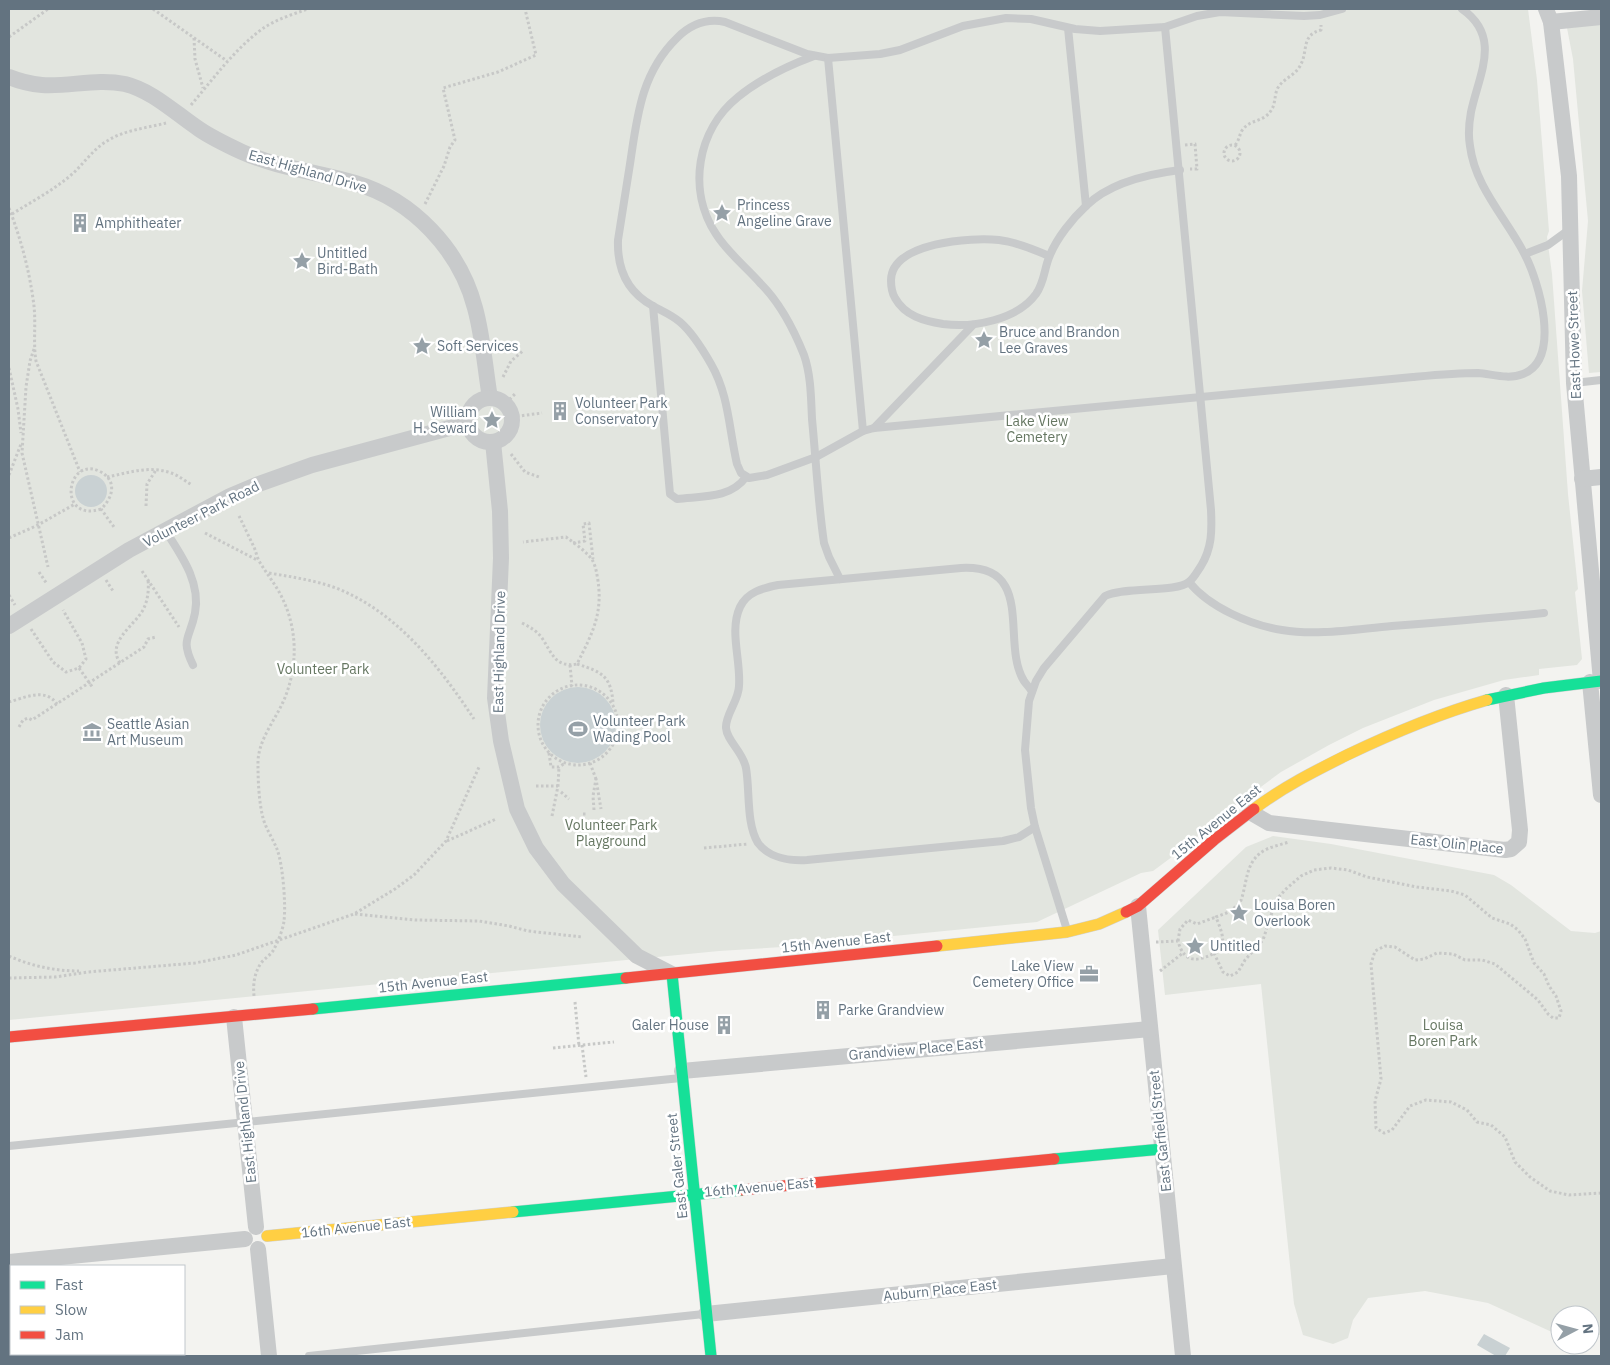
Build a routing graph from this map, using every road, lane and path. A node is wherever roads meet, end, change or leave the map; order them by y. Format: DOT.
graph roads {
  1 [pos="48,9"];
  2 [pos="152,9"];
  3 [pos="308,9"];
  4 [pos="525,9"];
  5 [pos="1342,9"];
  6 [pos="1462,9"];
  7 [pos="1320,15"];
  8 [pos="1549,15"];
  9 [pos="1601,17"];
  10 [pos="1166,26"];
  11 [pos="1068,28"];
  12 [pos="194,37"];
  13 [pos="9,38"];
  14 [pos="814,56"];
  15 [pos="828,58"];
  16 [pos="227,61"];
  17 [pos="9,78"];
  18 [pos="203,89"];
  19 [pos="179,116"];
  20 [pos="1234,145"];
  21 [pos="1177,146"];
  22 [pos="1180,170"];
  23 [pos="1086,206"];
  24 [pos="9,208"];
  25 [pos="12,214"];
  26 [pos="419,218"];
  27 [pos="1570,229"];
  28 [pos="1525,254"];
  29 [pos="1049,256"];
  30 [pos="653,306"];
  31 [pos="972,325"];
  32 [pos="34,348"];
  33 [pos="524,350"];
  34 [pos="9,368"];
  35 [pos="1601,380"];
  36 [pos="502,382"];
  37 [pos="1574,383"];
  38 [pos="516,393"];
  39 [pos="1201,397"];
  40 [pos="490,398"];
  41 [pos="509,410"];
  42 [pos="542,413"];
  43 [pos="468,423"];
  44 [pos="874,428"];
  45 [pos="863,431"];
  46 [pos="22,440"];
  47 [pos="493,442"];
  48 [pos="511,454"];
  49 [pos="816,457"];
  50 [pos="156,470"];
  51 [pos="80,472"];
  52 [pos="9,475"];
  53 [pos="107,477"];
  54 [pos="539,477"];
  55 [pos="746,477"];
  56 [pos="1601,478"];
  57 [pos="1582,479"];
  58 [pos="192,484"];
  59 [pos="75,504"];
  60 [pos="146,506"];
  61 [pos="101,509"];
  62 [pos="239,516"];
  63 [pos="38,525"];
  64 [pos="114,527"];
  65 [pos="165,530"];
  66 [pos="204,533"];
  67 [pos="9,538"];
  68 [pos="523,542"];
  69 [pos="573,543"];
  70 [pos="258,560"];
  71 [pos="593,562"];
  72 [pos="48,567"];
  73 [pos="142,571"];
  74 [pos="39,572"];
  75 [pos="268,573"];
  76 [pos="840,579"];
  77 [pos="148,580"];
  78 [pos="1188,582"];
  79 [pos="47,584"];
  80 [pos="9,595"];
  81 [pos="61,605"];
  82 [pos="16,607"];
  83 [pos="1544,613"];
  84 [pos="522,623"];
  85 [pos="28,624"];
  86 [pos="9,626"];
  87 [pos="188,633"];
  88 [pos="156,637"];
  89 [pos="120,663"];
  90 [pos="577,664"];
  91 [pos="193,665"];
  92 [pos="570,665"];
  93 [pos="79,668"];
  94 [pos="1597,681"];
  95 [pos="89,683"];
  96 [pos="572,686"];
  97 [pos="93,688"];
  98 [pos="1031,690"];
  99 [pos="1506,695"];
  100 [pos="9,702"];
  101 [pos="57,704"];
  102 [pos="613,705"];
  103 [pos="474,719"];
  104 [pos="18,727"];
  105 [pos="549,753"];
  106 [pos="565,763"];
  107 [pos="590,763"];
  108 [pos="479,767"];
  109 [pos="559,767"];
  110 [pos="596,779"];
  111 [pos="536,786"];
  112 [pos="558,786"];
  113 [pos="562,792"];
  114 [pos="1601,795"];
  115 [pos="569,799"];
  116 [pos="601,809"];
  117 [pos="594,810"];
  118 [pos="1250,812"];
  119 [pos="552,816"];
  120 [pos="496,819"];
  121 [pos="1035,827"];
  122 [pos="1290,836"];
  123 [pos="446,841"];
  124 [pos="759,843"];
  125 [pos="704,848"];
  126 [pos="1138,906"];
  127 [pos="354,914"];
  128 [pos="1216,917"];
  129 [pos="1068,932"];
  130 [pos="582,937"];
  131 [pos="1178,941"];
  132 [pos="277,942"];
  133 [pos="1156,942"];
  134 [pos="1183,953"];
  135 [pos="1214,954"];
  136 [pos="9,956"];
  137 [pos="88,972"];
  138 [pos="1159,972"];
  139 [pos="672,974"];
  140 [pos="9,978"];
  141 [pos="254,996"];
  142 [pos="575,999"];
  143 [pos="234,1018"];
  144 [pos="1150,1029"];
  145 [pos="9,1037"];
  146 [pos="614,1042"];
  147 [pos="581,1046"];
  148 [pos="553,1048"];
  149 [pos="585,1064"];
  150 [pos="682,1074"];
  151 [pos="245,1123"];
  152 [pos="9,1146"];
  153 [pos="1162,1149"];
  154 [pos="1601,1193"];
  155 [pos="694,1194"];
  156 [pos="256,1238"];
  157 [pos="9,1262"];
  158 [pos="1173,1266"];
  159 [pos="706,1314"];
  160 [pos="269,1356"];
  161 [pos="309,1356"];
  162 [pos="711,1356"];
  163 [pos="1183,1356"];
  1 -- 13 [label="path"];
  2 -- 12 [label="path"];
  3 -- 16 [label="path"];
  4 -- 26 [label="path"];
  5 -- 7 [label="lane"];
  6 -- 28 [label="lane"];
  7 -- 10 [label="lane"];
  7 -- 20 [label="path"];
  8 -- 9 [label="street"];
  8 -- 27 [label="street, East Howe Street"];
  10 -- 11 [label="lane"];
  10 -- 21 [label="lane"];
  11 -- 15 [label="lane"];
  11 -- 23 [label="lane"];
  12 -- 16 [label="path"];
  12 -- 18 [label="path"];
  14 -- 15 [label="lane"];
  14 -- 30 [label="lane"];
  14 -- 49 [label="lane"];
  15 -- 45 [label="lane"];
  16 -- 18 [label="path"];
  17 -- 19 [label="street"];
  18 -- 19 [label="path"];
  19 -- 25 [label="path"];
  19 -- 26 [label="street, East Highland Drive"];
  20 -- 20 [label="path"];
  21 -- 22 [label="lane"];
  21 -- 22 [label="path"];
  22 -- 23 [label="lane"];
  22 -- 39 [label="lane"];
  23 -- 29 [label="lane"];
  24 -- 25 [label="path"];
  25 -- 32 [label="path"];
  26 -- 40 [label="street, East Highland Drive"];
  27 -- 28 [label="lane"];
  27 -- 37 [label="street, East Howe Street"];
  28 -- 39 [label="lane"];
  29 -- 31 [label="lane"];
  29 -- 31 [label="lane"];
  30 -- 55 [label="lane"];
  30 -- 55 [label="lane"];
  31 -- 44 [label="lane"];
  32 -- 46 [label="path"];
  32 -- 51 [label="path"];
  33 -- 36 [label="path"];
  34 -- 46 [label="path"];
  35 -- 37 [label="lane"];
  37 -- 57 [label="street, East Howe Street"];
  38 -- 41 [label="path"];
  39 -- 44 [label="lane"];
  39 -- 78 [label="lane"];
  40 -- 41 [label="street"];
  40 -- 43 [label="street"];
  41 -- 42 [label="path"];
  41 -- 47 [label="street"];
  43 -- 47 [label="street"];
  43 -- 65 [label="street, Volunteer Park Road"];
  44 -- 45 [label="lane"];
  45 -- 49 [label="lane"];
  46 -- 52 [label="path"];
  46 -- 63 [label="path"];
  47 -- 139 [label="street, East Highland Drive"];
  48 -- 54 [label="path"];
  49 -- 55 [label="lane"];
  49 -- 76 [label="lane"];
  50 -- 53 [label="path"];
  50 -- 58 [label="path"];
  50 -- 60 [label="path"];
  51 -- 53 [label="path"];
  51 -- 59 [label="path"];
  53 -- 61 [label="path"];
  56 -- 57 [label="street"];
  57 -- 94 [label="street, East Howe Street"];
  59 -- 61 [label="path"];
  59 -- 63 [label="path"];
  61 -- 64 [label="path"];
  62 -- 70 [label="path"];
  63 -- 67 [label="path"];
  63 -- 72 [label="path"];
  65 -- 86 [label="street, Volunteer Park Road"];
  65 -- 87 [label="lane"];
  66 -- 70 [label="path"];
  68 -- 69 [label="path"];
  69 -- 71 [label="path"];
  69 -- 71 [label="path"];
  70 -- 75 [label="path"];
  71 -- 90 [label="path"];
  73 -- 77 [label="path"];
  74 -- 79 [label="path"];
  75 -- 103 [label="path"];
  75 -- 132 [label="path"];
  76 -- 98 [label="lane"];
  76 -- 124 [label="lane"];
  77 -- 87 [label="path"];
  77 -- 89 [label="path"];
  78 -- 83 [label="lane"];
  78 -- 98 [label="lane"];
  80 -- 82 [label="path"];
  81 -- 93 [label="path"];
  84 -- 92 [label="path"];
  85 -- 93 [label="path"];
  87 -- 91 [label="lane"];
  88 -- 89 [label="path"];
  89 -- 95 [label="path"];
  90 -- 92 [label="path"];
  90 -- 102 [label="path"];
  92 -- 96 [label="path"];
  93 -- 95 [label="path"];
  94 -- 99 [label="street, 15th Avenue East"];
  94 -- 114 [label="street, East Howe Street"];
  95 -- 97 [label="path"];
  95 -- 101 [label="path"];
  96 -- 102 [label="path"];
  96 -- 105 [label="path"];
  98 -- 121 [label="lane"];
  99 -- 118 [label="street, 15th Avenue East"];
  99 -- 118 [label="street, East Olin Place"];
  100 -- 101 [label="path"];
  101 -- 104 [label="path"];
  102 -- 107 [label="path"];
  105 -- 106 [label="path"];
  105 -- 109 [label="path"];
  106 -- 107 [label="path"];
  106 -- 109 [label="path"];
  107 -- 110 [label="path"];
  108 -- 123 [label="path"];
  109 -- 112 [label="path"];
  110 -- 116 [label="path"];
  110 -- 117 [label="path"];
  111 -- 112 [label="path"];
  112 -- 119 [label="path"];
  113 -- 115 [label="path"];
  118 -- 126 [label="street, 15th Avenue East"];
  120 -- 123 [label="path"];
  121 -- 124 [label="lane"];
  121 -- 129 [label="lane"];
  122 -- 128 [label="path"];
  123 -- 127 [label="path"];
  124 -- 125 [label="path"];
  126 -- 129 [label="street, 15th Avenue East"];
  126 -- 144 [label="street, East Garfield Street"];
  127 -- 130 [label="path"];
  127 -- 132 [label="path"];
  128 -- 131 [label="path"];
  128 -- 135 [label="path"];
  129 -- 139 [label="street, 15th Avenue East"];
  131 -- 133 [label="path"];
  131 -- 134 [label="path"];
  132 -- 137 [label="path"];
  132 -- 141 [label="path"];
  134 -- 135 [label="path"];
  134 -- 138 [label="path"];
  135 -- 154 [label="path"];
  136 -- 137 [label="path"];
  137 -- 140 [label="path"];
  139 -- 143 [label="street, 15th Avenue East"];
  139 -- 150 [label="street, East Galer Street"];
  142 -- 147 [label="path"];
  143 -- 145 [label="street, 15th Avenue East"];
  143 -- 151 [label="street, East Highland Drive"];
  144 -- 150 [label="street, Grandview Place East"];
  144 -- 153 [label="street, East Garfield Street"];
  146 -- 147 [label="path"];
  147 -- 148 [label="path"];
  147 -- 149 [label="path"];
  150 -- 151 [label="lane"];
  150 -- 155 [label="street, East Galer Street"];
  151 -- 152 [label="lane"];
  151 -- 156 [label="street, East Highland Drive"];
  153 -- 155 [label="street, 16th Avenue East"];
  153 -- 158 [label="street, East Garfield Street"];
  155 -- 156 [label="street, 16th Avenue East"];
  155 -- 159 [label="street, East Galer Street"];
  156 -- 157 [label="street, 16th Avenue East"];
  156 -- 160 [label="street, East Highland Drive"];
  158 -- 159 [label="street, Auburn Place East"];
  158 -- 163 [label="street, East Garfield Street"];
  159 -- 161 [label="lane"];
  159 -- 162 [label="street, East Galer Street"];
}
